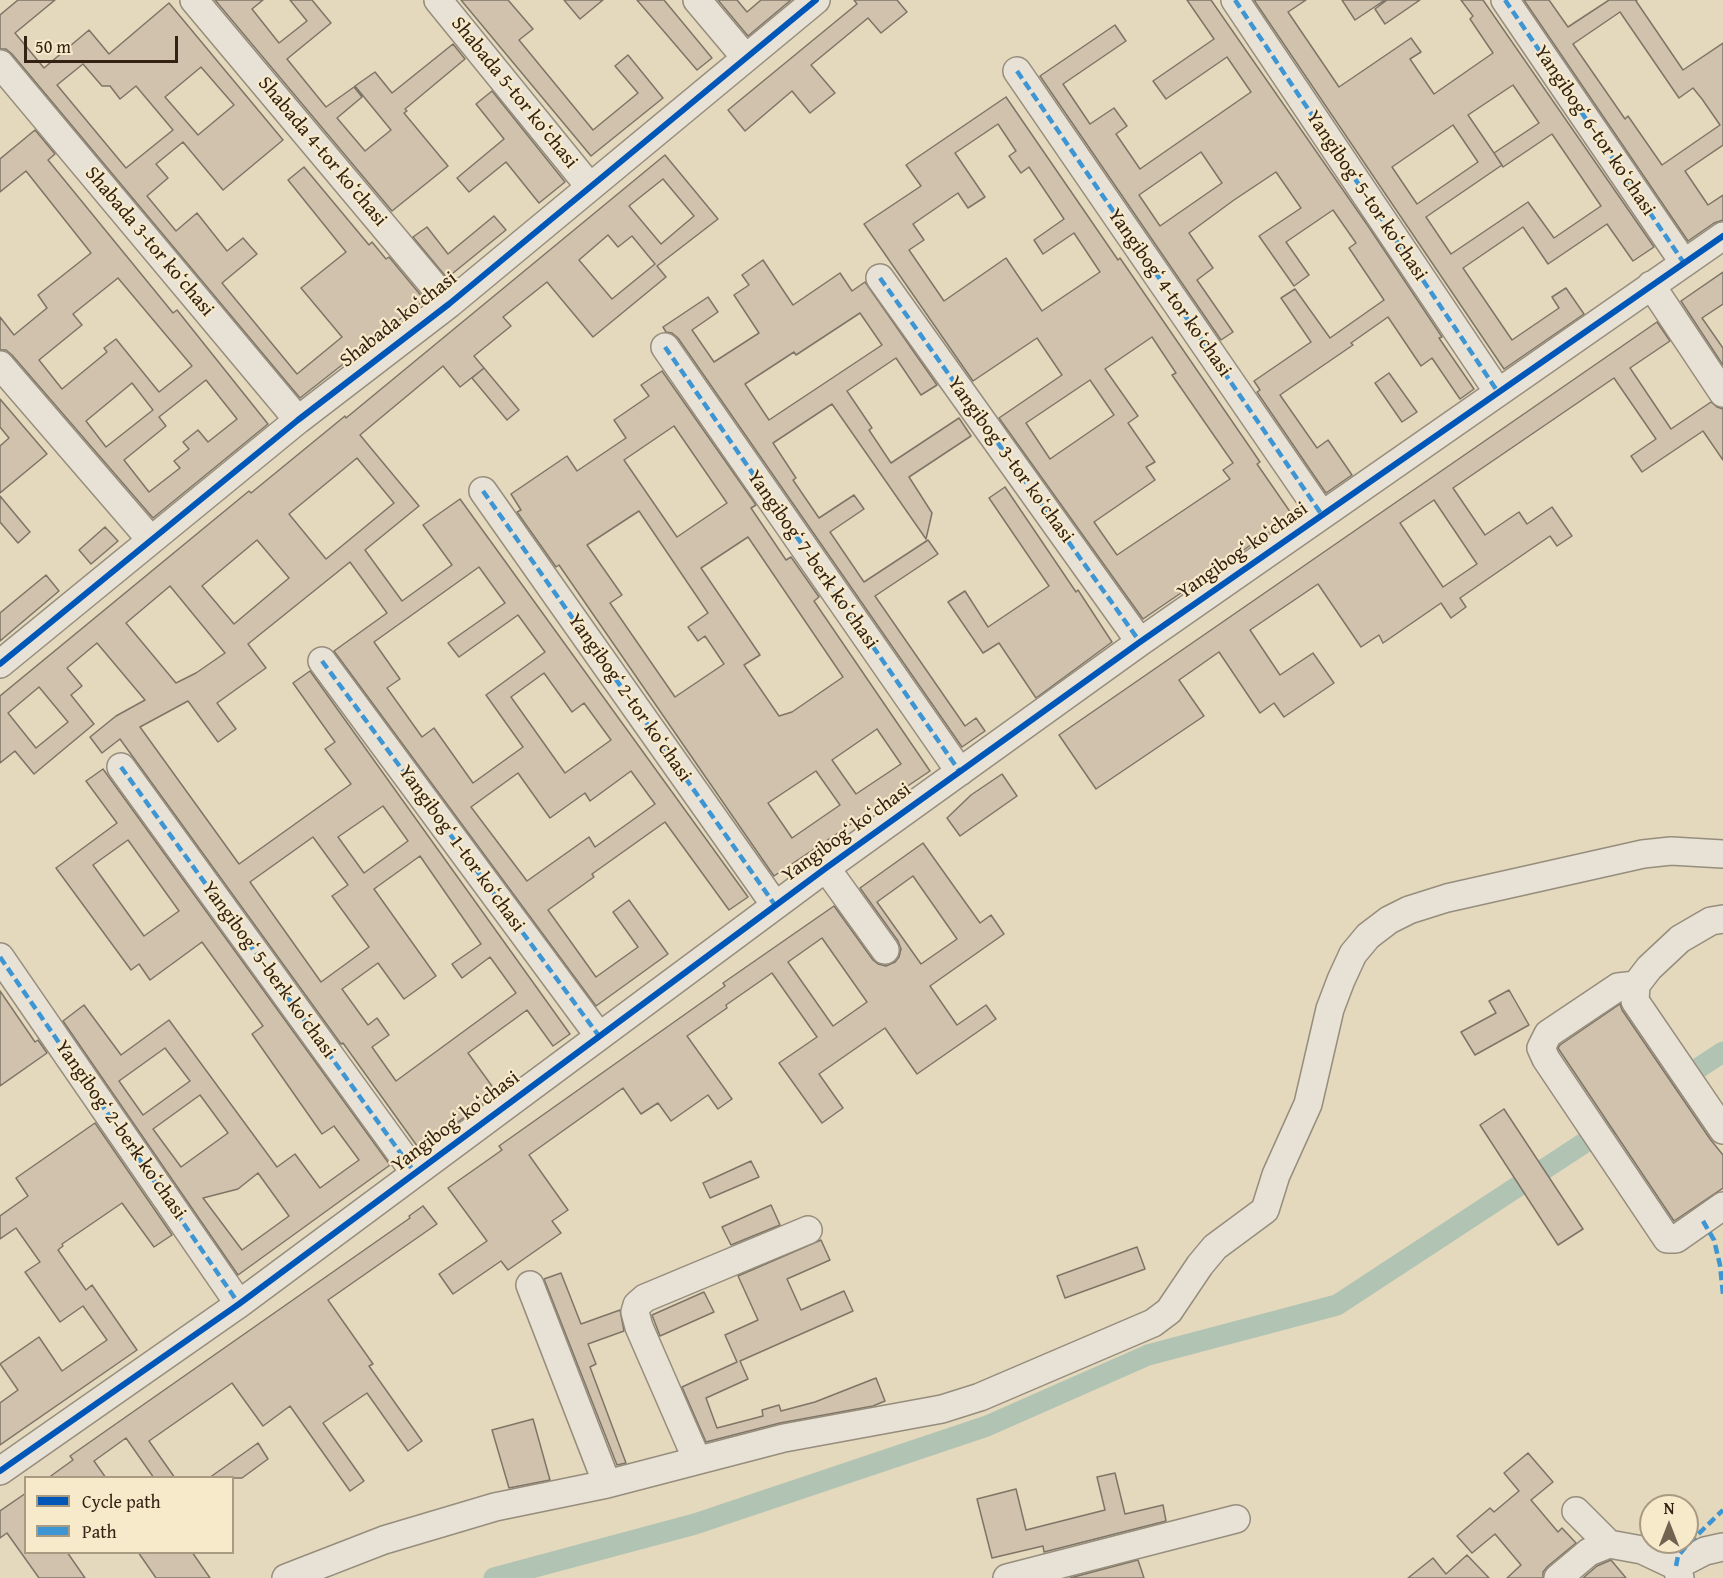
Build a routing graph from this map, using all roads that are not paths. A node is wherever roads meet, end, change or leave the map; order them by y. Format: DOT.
graph roads {
  1 [pos="194,0"];
  2 [pos="438,0"];
  3 [pos="697,0"];
  4 [pos="816,0"];
  5 [pos="1235,0"];
  6 [pos="1504,0"];
  7 [pos="746,57"];
  8 [pos="0,64"];
  9 [pos="1017,71"];
  10 [pos="590,187"];
  11 [pos="1723,236"];
  12 [pos="1684,262"];
  13 [pos="880,278"];
  14 [pos="1652,285"];
  15 [pos="449,304"];
  16 [pos="665,347"];
  17 [pos="0,365"];
  18 [pos="1498,392"];
  19 [pos="1723,393"];
  20 [pos="298,420"];
  21 [pos="483,491"];
  22 [pos="1322,515"];
  23 [pos="151,540"];
  24 [pos="1140,642"];
  25 [pos="322,661"];
  26 [pos="0,664"];
  27 [pos="121,766"];
  28 [pos="960,772"];
  29 [pos="1723,854"];
  30 [pos="826,868"];
  31 [pos="775,905"];
  32 [pos="1723,919"];
  33 [pos="885,950"];
  34 [pos="0,957"];
  35 [pos="1636,985"];
  36 [pos="599,1036"];
  37 [pos="1723,1130"];
  38 [pos="415,1173"];
  39 [pos="1723,1206"];
  40 [pos="808,1230"];
  41 [pos="530,1285"];
  42 [pos="239,1304"];
  43 [pos="697,1460"];
  44 [pos="0,1471"];
  45 [pos="607,1484"];
  46 [pos="1576,1511"];
  47 [pos="1236,1519"];
  48 [pos="1608,1544"];
  49 [pos="1723,1547"];
  50 [pos="1678,1572"];
  51 [pos="286,1578"];
  52 [pos="1006,1578"];
  53 [pos="1558,1578"];
  1 -- 15 [label="street, Shabada 4-tor koʻchasi"];
  2 -- 10 [label="street, Shabada 5-tor koʻchasi"];
  3 -- 7 [label="street"];
  4 -- 7 [label="street, Shabada koʻchasi"];
  5 -- 18 [label="street, Yangibogʻ 5-tor koʻchasi"];
  6 -- 12 [label="street, Yangibogʻ 6-tor koʻchasi"];
  7 -- 10 [label="street, Shabada koʻchasi"];
  8 -- 20 [label="street, Shabada 3-tor koʻchasi"];
  9 -- 22 [label="street, Yangibogʻ 4-tor koʻchasi"];
  10 -- 15 [label="street, Shabada koʻchasi"];
  11 -- 12 [label="street, Yangibogʻ koʻchasi"];
  12 -- 14 [label="street, Yangibogʻ koʻchasi"];
  13 -- 24 [label="street, Yangibogʻ 3-tor koʻchasi"];
  14 -- 18 [label="street, Yangibogʻ koʻchasi"];
  14 -- 19 [label="street"];
  15 -- 20 [label="street, Shabada koʻchasi"];
  16 -- 28 [label="street, Yangibogʻ 7-berk koʻchasi"];
  17 -- 23 [label="street"];
  18 -- 22 [label="street, Yangibogʻ koʻchasi"];
  20 -- 23 [label="street, Shabada koʻchasi"];
  21 -- 31 [label="street, Yangibogʻ 2-tor koʻchasi"];
  22 -- 24 [label="street, Yangibogʻ koʻchasi"];
  23 -- 26 [label="street, Shabada koʻchasi"];
  24 -- 28 [label="street, Yangibogʻ koʻchasi"];
  25 -- 36 [label="street, Yangibogʻ 1-tor koʻchasi"];
  27 -- 38 [label="street, Yangibogʻ 5-berk koʻchasi"];
  28 -- 30 [label="street, Yangibogʻ koʻchasi"];
  29 -- 43 [label="street"];
  30 -- 31 [label="street, Yangibogʻ koʻchasi"];
  30 -- 33 [label="street"];
  31 -- 36 [label="street, Yangibogʻ koʻchasi"];
  32 -- 35 [label="street"];
  34 -- 42 [label="street, Yangibogʻ 2-berk koʻchasi"];
  35 -- 37 [label="street"];
  35 -- 39 [label="street"];
  36 -- 38 [label="street, Yangibogʻ koʻchasi"];
  38 -- 42 [label="street, Yangibogʻ koʻchasi"];
  40 -- 43 [label="street"];
  41 -- 45 [label="street"];
  42 -- 44 [label="street, Yangibogʻ koʻchasi"];
  43 -- 45 [label="street"];
  45 -- 51 [label="street"];
  46 -- 48 [label="street"];
  47 -- 52 [label="street"];
  48 -- 50 [label="street"];
  48 -- 53 [label="street"];
  49 -- 50 [label="street"];
}
